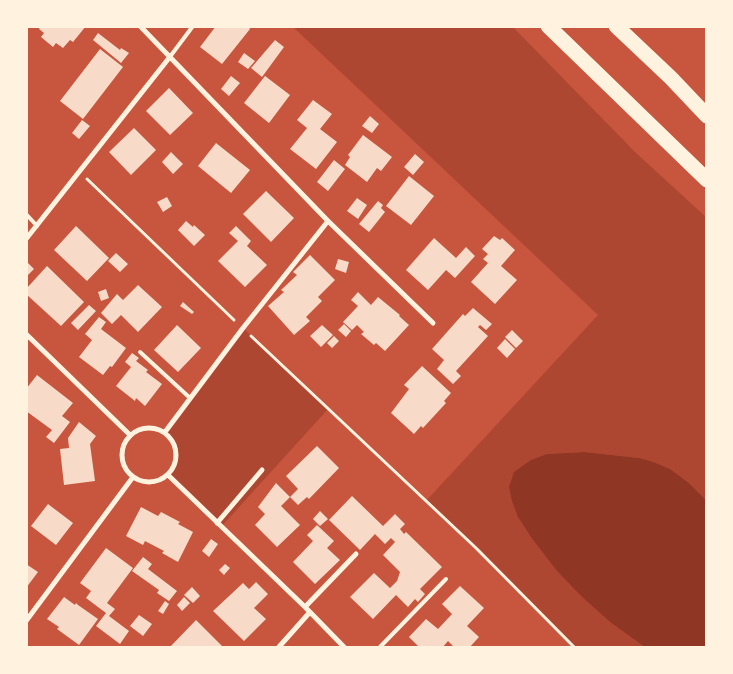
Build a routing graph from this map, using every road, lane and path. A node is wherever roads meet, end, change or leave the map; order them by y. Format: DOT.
graph roads {
  1 [pos="140,26"];
  2 [pos="193,26"];
  3 [pos="548,26"];
  4 [pos="616,26"];
  5 [pos="169,58"];
  6 [pos="707,116"];
  7 [pos="80,171"];
  8 [pos="707,180"];
  9 [pos="26,214"];
  10 [pos="328,221"];
  11 [pos="37,226"];
  12 [pos="26,240"];
  13 [pos="433,323"];
  14 [pos="243,328"];
  15 [pos="26,334"];
  16 [pos="140,352"];
  17 [pos="190,398"];
  18 [pos="165,432"];
  19 [pos="130,435"];
  20 [pos="262,470"];
  21 [pos="168,475"];
  22 [pos="133,477"];
  23 [pos="217,523"];
  24 [pos="356,554"];
  25 [pos="446,579"];
  26 [pos="305,607"];
  27 [pos="310,612"];
  28 [pos="26,621"];
  29 [pos="278,648"];
  30 [pos="345,648"];
  31 [pos="379,648"];
  32 [pos="575,648"];
  1 -- 5 [label="street"];
  2 -- 5 [label="lane"];
  3 -- 8 [label="highway"];
  4 -- 6 [label="highway"];
  5 -- 7 [label="street"];
  5 -- 10 [label="street"];
  7 -- 11 [label="street"];
  7 -- 14 [label="path"];
  9 -- 11 [label="lane"];
  10 -- 13 [label="street"];
  10 -- 14 [label="street"];
  11 -- 12 [label="street"];
  14 -- 17 [label="street"];
  14 -- 32 [label="path"];
  15 -- 19 [label="street"];
  16 -- 17 [label="lane"];
  17 -- 18 [label="street"];
  18 -- 19 [label="street"];
  18 -- 21 [label="street"];
  19 -- 22 [label="street"];
  20 -- 23 [label="street"];
  21 -- 22 [label="street"];
  21 -- 23 [label="street"];
  22 -- 28 [label="street"];
  23 -- 26 [label="street"];
  24 -- 26 [label="street"];
  25 -- 31 [label="lane"];
  26 -- 27 [label="street"];
  27 -- 29 [label="street"];
  27 -- 30 [label="street"];
}
